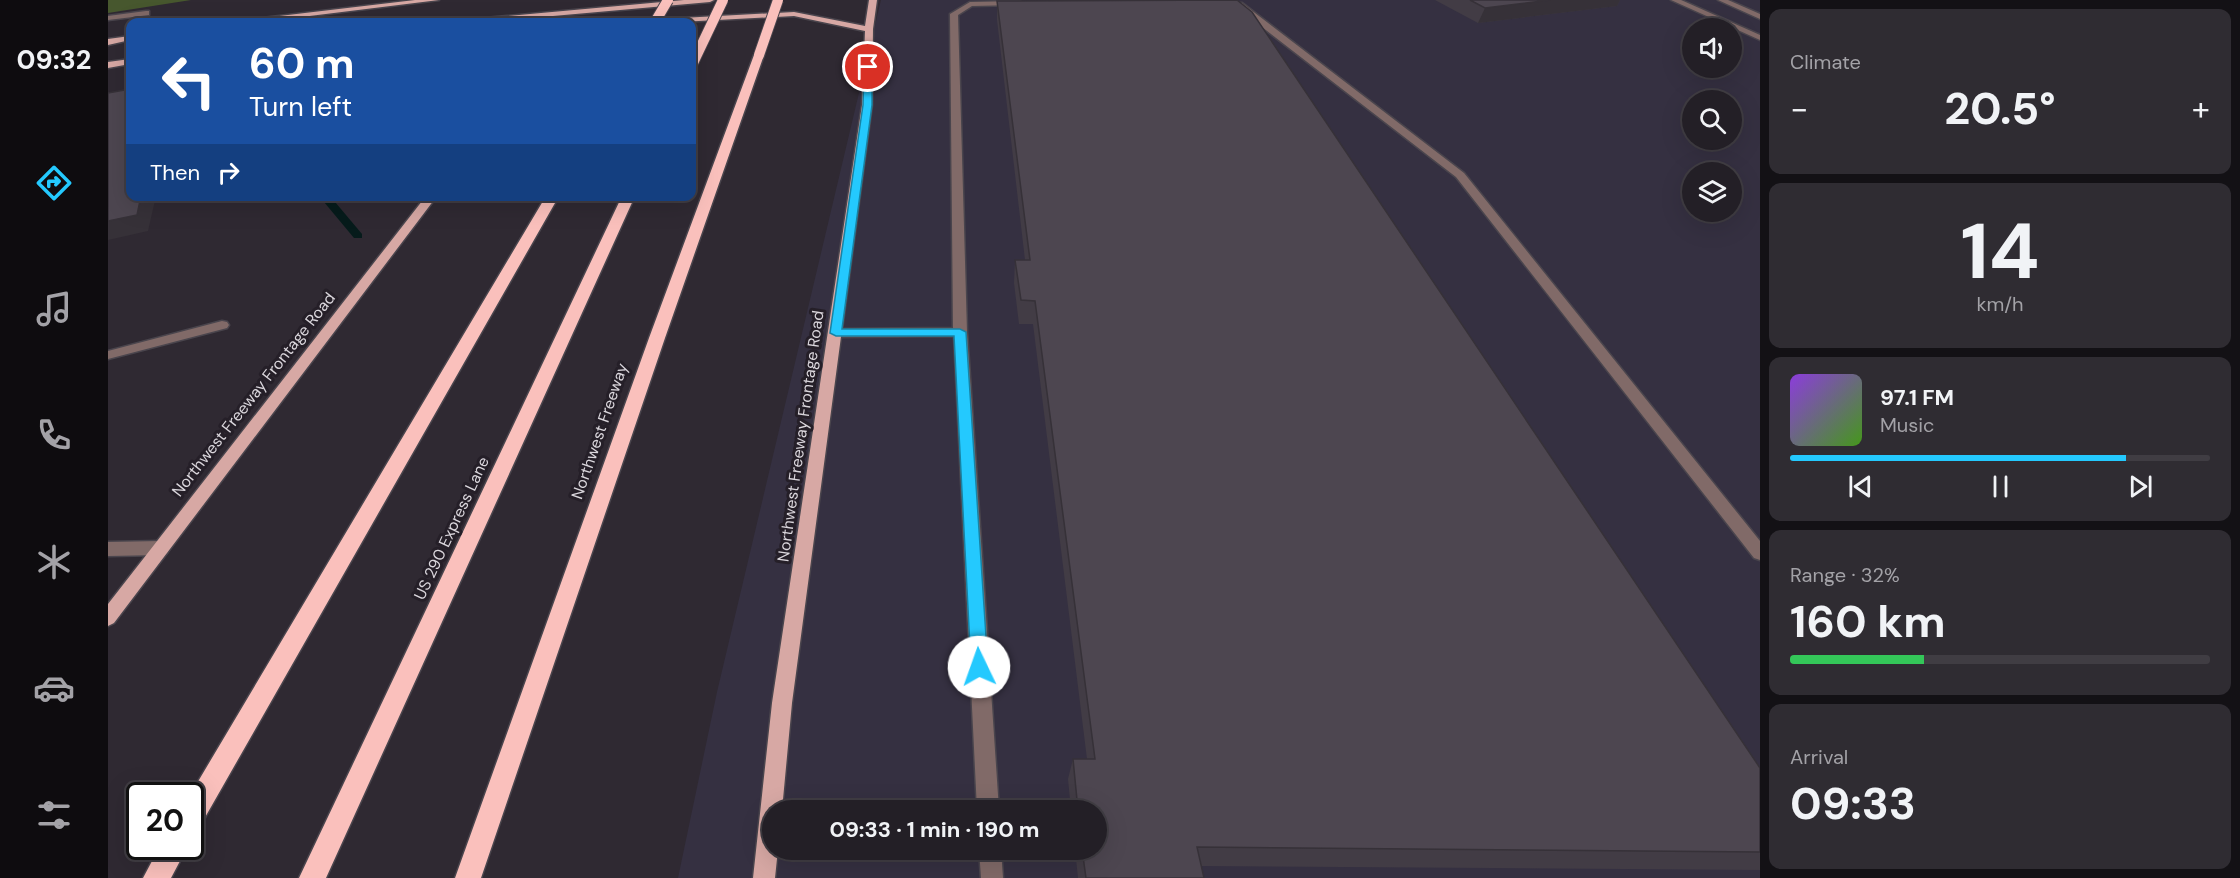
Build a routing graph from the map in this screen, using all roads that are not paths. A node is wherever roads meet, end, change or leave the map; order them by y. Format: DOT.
graph roads {
  1 [pos="435,0"];
  2 [pos="584,0"];
  3 [pos="668,0"];
  4 [pos="710,0"];
  5 [pos="723,0"];
  6 [pos="778,0"];
  7 [pos="873,0"];
  8 [pos="1675,0"];
  9 [pos="1722,0"];
  10 [pos="422,1"];
  11 [pos="1031,3"];
  12 [pos="1234,3"];
  13 [pos="146,13"];
  14 [pos="574,13"];
  15 [pos="1760,16"];
  16 [pos="108,18"];
  17 [pos="279,18"];
  18 [pos="512,18"];
  19 [pos="570,18"];
  20 [pos="657,18"];
  21 [pos="696,18"];
  22 [pos="869,29"];
  23 [pos="1760,38"];
  24 [pos="126,39"];
  25 [pos="108,42"];
  26 [pos="696,57"];
  27 [pos="126,63"];
  28 [pos="108,65"];
  29 [pos="428,201"];
  30 [pos="550,201"];
  31 [pos="627,201"];
  32 [pos="222,325"];
  33 [pos="960,332"];
  34 [pos="836,333"];
  35 [pos="108,355"];
  36 [pos="161,548"];
  37 [pos="108,549"];
  38 [pos="1760,553"];
  39 [pos="108,618"];
  40 [pos="204,795"];
  41 [pos="987,800"];
  42 [pos="167,860"];
  43 [pos="991,860"];
  44 [pos="156,878"];
  45 [pos="312,878"];
  46 [pos="468,878"];
  47 [pos="764,878"];
  48 [pos="992,878"];
  1 -- 10 [label="main road"];
  2 -- 14 [label="main road"];
  3 -- 20 [label="highway, bridge"];
  4 -- 14 [label="main road"];
  5 -- 26 [label="highway, bridge"];
  6 -- 46 [label="highway, Northwest Freeway, bridge"];
  7 -- 22 [label="main road, Northwest Freeway Frontage Road"];
  8 -- 23 [label="street"];
  9 -- 15 [label="street"];
  10 -- 17 [label="main road"];
  11 -- 33 [label="street"];
  12 -- 38 [label="street"];
  13 -- 16 [label="street"];
  14 -- 18 [label="main road"];
  14 -- 19 [label="main road"];
  21 -- 22 [label="main road"];
  22 -- 34 [label="main road, Northwest Freeway Frontage Road"];
  24 -- 25 [label="main road"];
  27 -- 28 [label="main road"];
  29 -- 36 [label="main road, Northwest Freeway Frontage Road"];
  30 -- 40 [label="highway"];
  31 -- 45 [label="highway, US 290 Express Lane"];
  32 -- 35 [label="street"];
  33 -- 34 [label="street"];
  33 -- 41 [label="street"];
  34 -- 47 [label="main road, Northwest Freeway Frontage Road"];
  36 -- 37 [label="street"];
  36 -- 39 [label="main road, Northwest Freeway Frontage Road"];
  42 -- 44 [label="highway"];
  43 -- 48 [label="street"];
}
